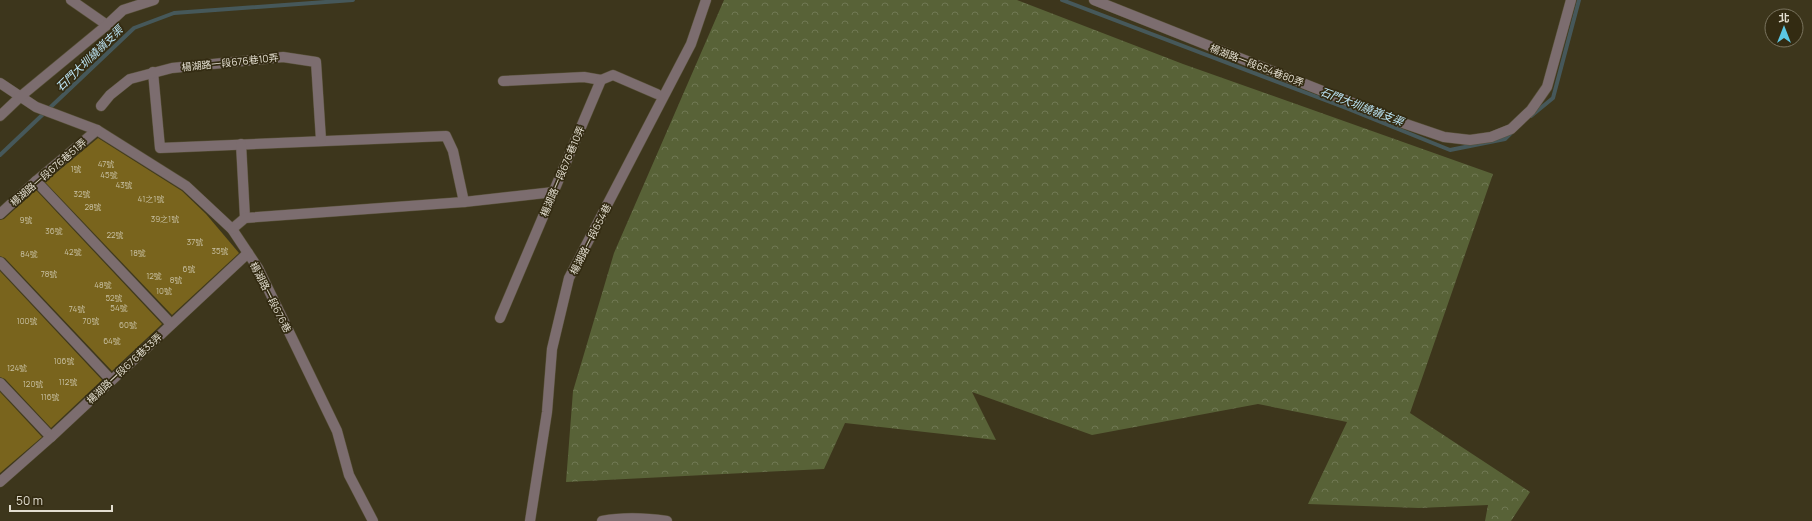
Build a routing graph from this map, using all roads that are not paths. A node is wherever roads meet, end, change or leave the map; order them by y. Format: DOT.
graph roads {
  1 [pos="71,0"];
  2 [pos="154,0"];
  3 [pos="706,0"];
  4 [pos="1094,0"];
  5 [pos="1571,0"];
  6 [pos="107,25"];
  7 [pos="153,72"];
  8 [pos="601,80"];
  9 [pos="503,81"];
  10 [pos="0,83"];
  11 [pos="657,94"];
  12 [pos="21,96"];
  13 [pos="100,106"];
  14 [pos="0,116"];
  15 [pos="97,130"];
  16 [pos="321,140"];
  17 [pos="242,144"];
  18 [pos="36,182"];
  19 [pos="554,192"];
  20 [pos="464,202"];
  21 [pos="0,214"];
  22 [pos="245,218"];
  23 [pos="232,229"];
  24 [pos="248,253"];
  25 [pos="0,262"];
  26 [pos="500,318"];
  27 [pos="171,324"];
  28 [pos="111,380"];
  29 [pos="0,383"];
  30 [pos="51,437"];
  31 [pos="0,482"];
  32 [pos="373,521"];
  33 [pos="530,521"];
  34 [pos="602,521"];
  35 [pos="667,521"];
  1 -- 6 [label="street"];
  2 -- 6 [label="street"];
  3 -- 33 [label="street, 楊湖路一段654巷"];
  4 -- 5 [label="street, 楊湖路一段654巷80弄"];
  6 -- 12 [label="street"];
  7 -- 13 [label="street, 楊湖路一段676巷10弄"];
  7 -- 16 [label="street, 楊湖路一段676巷10弄"];
  7 -- 17 [label="street"];
  8 -- 9 [label="street"];
  8 -- 11 [label="street"];
  8 -- 19 [label="street, 楊湖路一段676巷10弄"];
  10 -- 12 [label="street"];
  12 -- 14 [label="street"];
  12 -- 15 [label="street, 楊湖路一段676巷"];
  15 -- 18 [label="street, 楊湖路一段676巷51弄"];
  15 -- 23 [label="street, 楊湖路一段676巷"];
  16 -- 17 [label="street"];
  16 -- 20 [label="street"];
  17 -- 22 [label="street"];
  18 -- 21 [label="street, 楊湖路一段676巷51弄"];
  18 -- 27 [label="street"];
  19 -- 20 [label="street"];
  19 -- 26 [label="street, 楊湖路一段676巷10弄"];
  20 -- 22 [label="street"];
  22 -- 23 [label="street"];
  23 -- 24 [label="street, 楊湖路一段676巷"];
  24 -- 27 [label="street, 楊湖路一段676巷33弄"];
  24 -- 32 [label="street, 楊湖路一段676巷"];
  25 -- 28 [label="street"];
  27 -- 28 [label="street, 楊湖路一段676巷33弄"];
  28 -- 30 [label="street, 楊湖路一段676巷33弄"];
  29 -- 30 [label="street"];
  30 -- 31 [label="street, 楊湖路一段676巷33弄"];
  34 -- 35 [label="street"];
}
